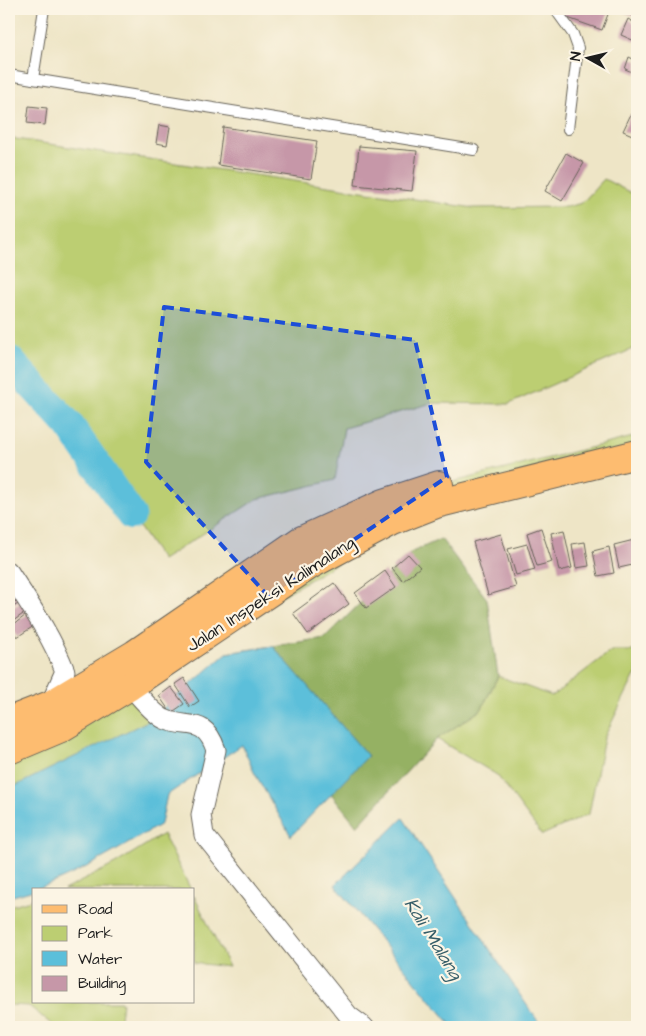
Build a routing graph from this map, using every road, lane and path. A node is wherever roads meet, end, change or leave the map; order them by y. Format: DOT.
graph roads {
  1 [pos="44,9"];
  2 [pos="555,9"];
  3 [pos="9,75"];
  4 [pos="33,79"];
  5 [pos="568,129"];
  6 [pos="474,150"];
  7 [pos="637,436"];
  8 [pos="637,454"];
  9 [pos="9,572"];
  10 [pos="255,585"];
  11 [pos="137,672"];
  12 [pos="50,705"];
  13 [pos="9,721"];
  14 [pos="9,750"];
  15 [pos="347,1021"];
  16 [pos="364,1027"];
  1 -- 4 [label="lane"];
  2 -- 5 [label="lane"];
  3 -- 4 [label="lane"];
  4 -- 6 [label="lane"];
  7 -- 10 [label="main road, Jalan Inspeksi Kalimalang"];
  8 -- 10 [label="main road, Jalan Inspeksi Kalimalang"];
  9 -- 12 [label="street"];
  10 -- 11 [label="main road, Jalan Inspeksi Kalimalang"];
  11 -- 12 [label="main road, Jalan Inspeksi Kalimalang"];
  11 -- 14 [label="main road, Jalan Inspeksi Kalimalang"];
  11 -- 15 [label="street"];
  12 -- 13 [label="main road, Jalan Inspeksi Kalimalang"];
  15 -- 16 [label="street"];
}
